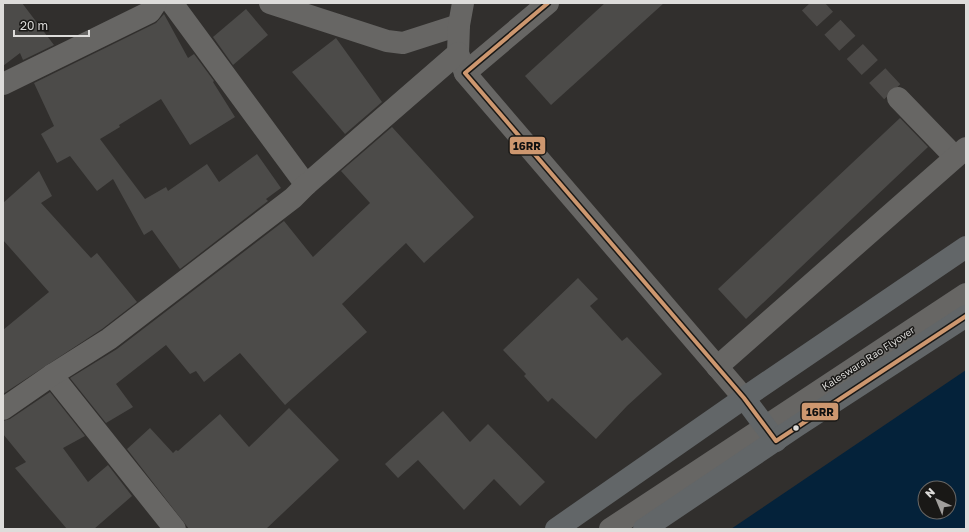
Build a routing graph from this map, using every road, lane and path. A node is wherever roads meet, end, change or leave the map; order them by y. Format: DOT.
graph roads {
  1 [pos="156,3"];
  2 [pos="172,3"];
  3 [pos="270,3"];
  4 [pos="463,3"];
  5 [pos="548,3"];
  6 [pos="459,24"];
  7 [pos="458,53"];
  8 [pos="465,73"];
  9 [pos="3,84"];
  10 [pos="898,98"];
  11 [pos="961,152"];
  12 [pos="306,185"];
  13 [pos="966,247"];
  14 [pos="966,294"];
  15 [pos="966,316"];
  16 [pos="717,367"];
  17 [pos="52,375"];
  18 [pos="744,398"];
  19 [pos="3,409"];
  20 [pos="776,440"];
  21 [pos="175,529"];
  22 [pos="556,529"];
  23 [pos="610,529"];
  24 [pos="644,529"];
  1 -- 9 [label="street"];
  2 -- 12 [label="street"];
  3 -- 6 [label="street"];
  4 -- 6 [label="street"];
  5 -- 8 [label="street"];
  6 -- 7 [label="street"];
  7 -- 8 [label="street"];
  7 -- 12 [label="street"];
  8 -- 16 [label="street"];
  10 -- 11 [label="street"];
  11 -- 16 [label="street"];
  12 -- 17 [label="street"];
  13 -- 18 [label="main road"];
  14 -- 23 [label="street, Kaleswara Rao Flyover"];
  15 -- 20 [label="main road"];
  16 -- 18 [label="street"];
  17 -- 19 [label="street"];
  17 -- 21 [label="street"];
  18 -- 20 [label="main road"];
  18 -- 22 [label="main road"];
  20 -- 24 [label="main road"];
}
